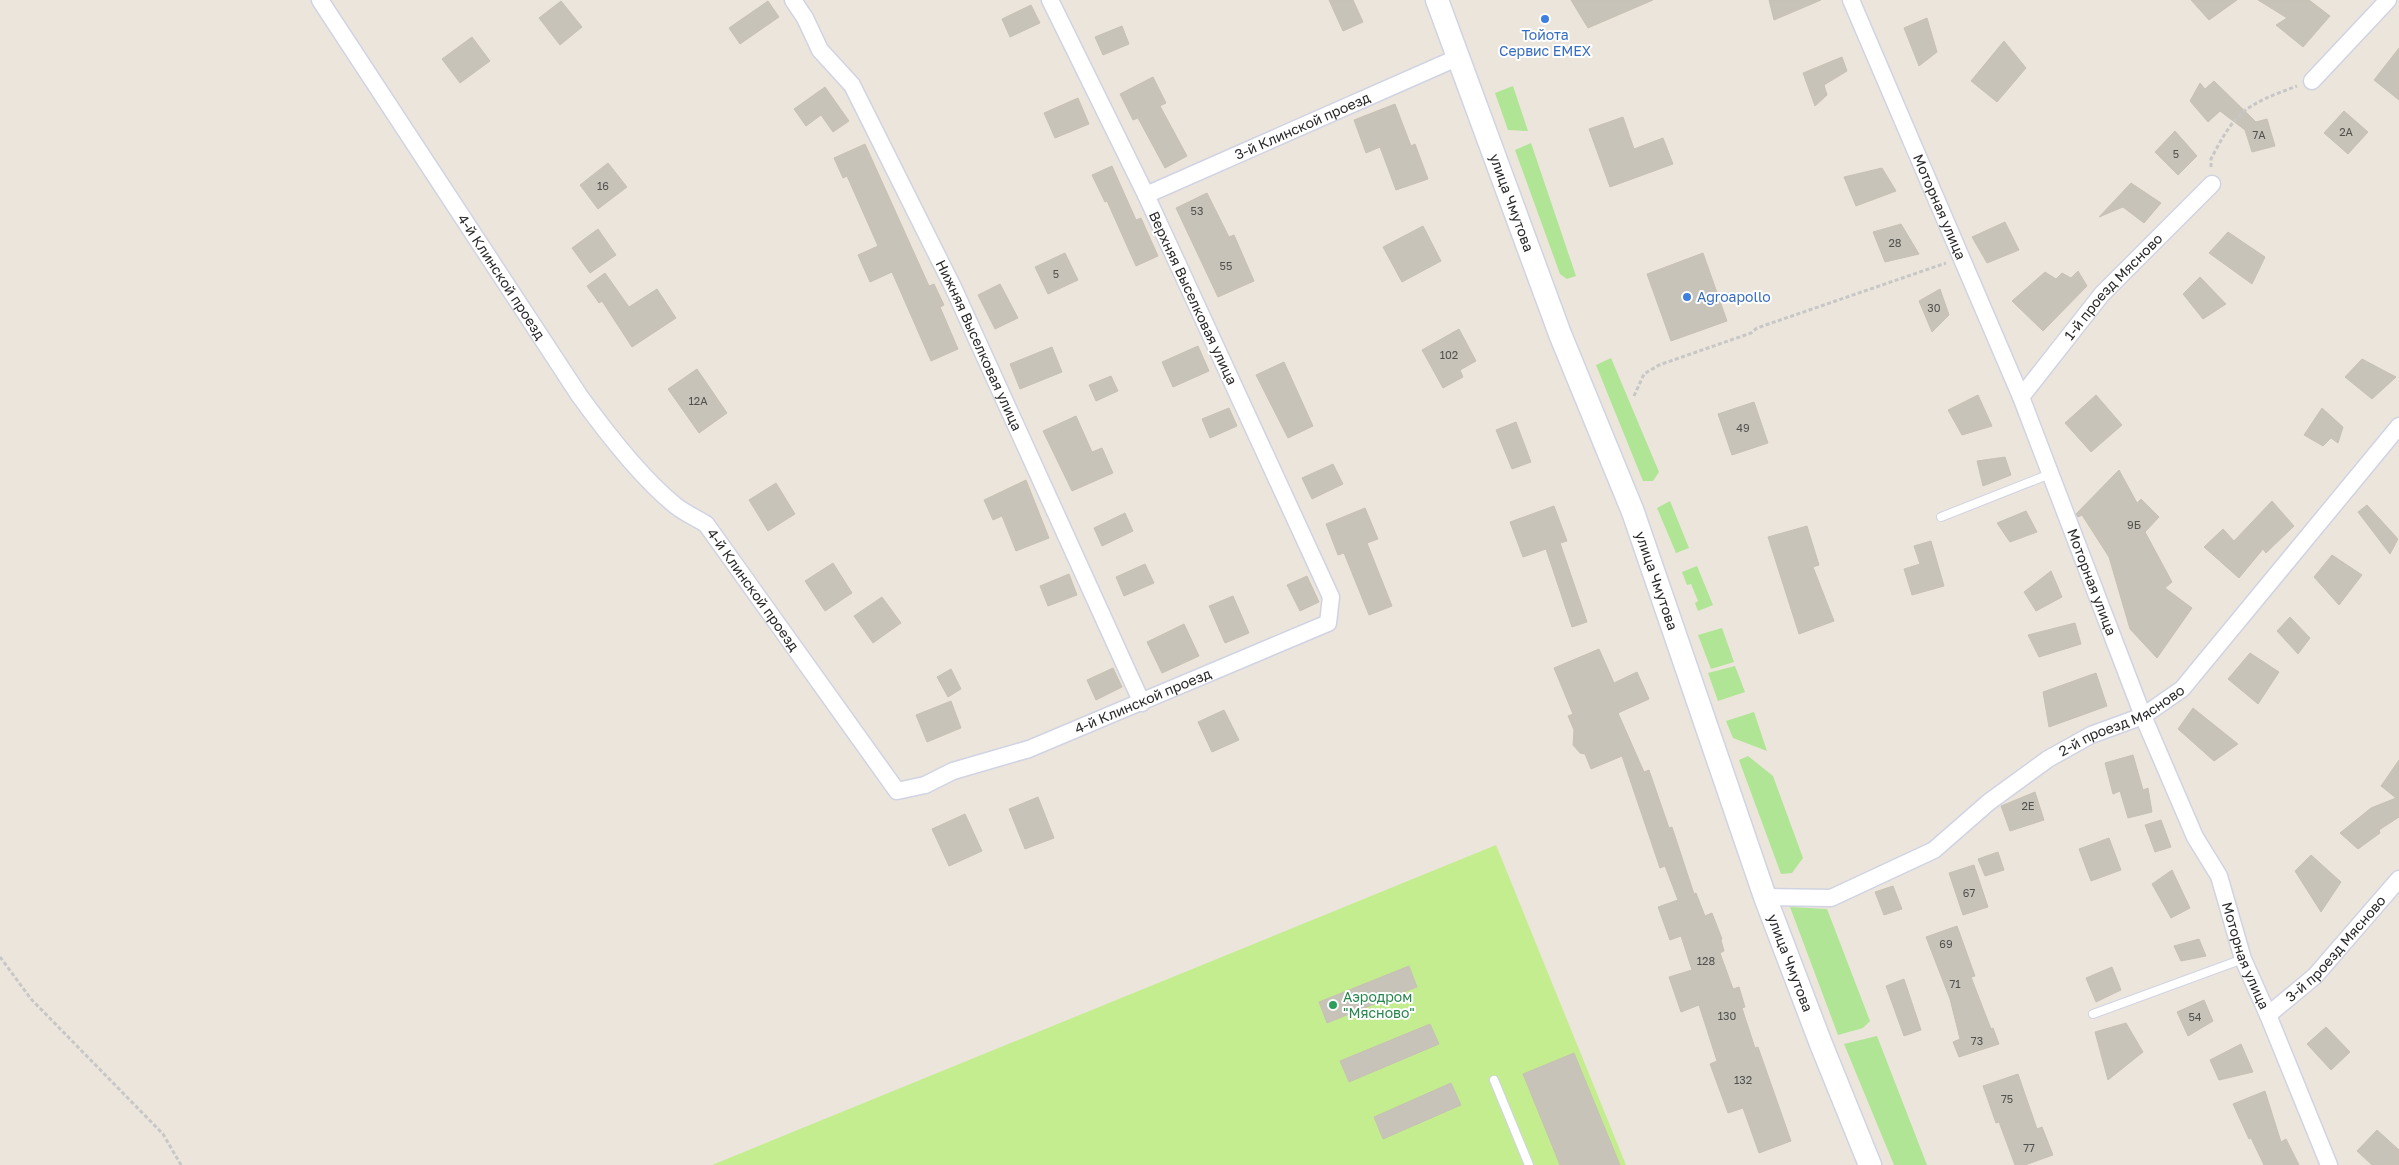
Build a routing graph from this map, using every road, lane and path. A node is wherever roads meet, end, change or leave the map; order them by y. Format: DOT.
graph roads {
  1 [pos="320,0"];
  2 [pos="793,0"];
  3 [pos="1050,0"];
  4 [pos="1437,0"];
  5 [pos="1851,0"];
  6 [pos="2388,0"];
  7 [pos="2393,0"];
  8 [pos="2399,5"];
  9 [pos="1459,57"];
  10 [pos="2312,81"];
  11 [pos="2212,184"];
  12 [pos="1146,195"];
  13 [pos="1962,258"];
  14 [pos="1634,396"];
  15 [pos="2021,397"];
  16 [pos="2399,426"];
  17 [pos="2050,474"];
  18 [pos="1941,517"];
  19 [pos="1331,597"];
  20 [pos="1142,702"];
  21 [pos="2142,716"];
  22 [pos="2399,879"];
  23 [pos="1765,897"];
  24 [pos="0,957"];
  25 [pos="2243,959"];
  26 [pos="2093,1014"];
  27 [pos="2268,1015"];
  28 [pos="1494,1080"];
  29 [pos="181,1165"];
  30 [pos="1529,1165"];
  31 [pos="1870,1165"];
  32 [pos="2329,1165"];
  1 -- 20 [label="street, 4-й Клинской проезд"];
  2 -- 20 [label="street, Нижняя Выселковая улица"];
  3 -- 12 [label="street, Верхняя Выселковая улица"];
  4 -- 9 [label="main road, улица Чмутова"];
  5 -- 13 [label="street, Моторная улица"];
  6 -- 10 [label="street"];
  7 -- 8 [label="street"];
  9 -- 12 [label="street, 3-й Клинской проезд"];
  9 -- 23 [label="main road, улица Чмутова"];
  10 -- 11 [label="path"];
  11 -- 15 [label="street, 1-й проезд Мясново"];
  12 -- 19 [label="street, Верхняя Выселковая улица"];
  13 -- 14 [label="path"];
  13 -- 15 [label="street, Моторная улица"];
  15 -- 17 [label="street, Моторная улица"];
  16 -- 21 [label="street, 2-й проезд Мясново"];
  17 -- 18 [label="lane"];
  17 -- 21 [label="street, Моторная улица"];
  19 -- 20 [label="street, 4-й Клинской проезд"];
  21 -- 23 [label="street, 2-й проезд Мясново"];
  21 -- 25 [label="street, Моторная улица"];
  22 -- 27 [label="street, 3-й проезд Мясново"];
  23 -- 31 [label="main road, улица Чмутова"];
  24 -- 29 [label="path"];
  25 -- 26 [label="lane"];
  25 -- 27 [label="street, Моторная улица"];
  27 -- 32 [label="street, Моторная улица"];
  28 -- 30 [label="lane"];
}
